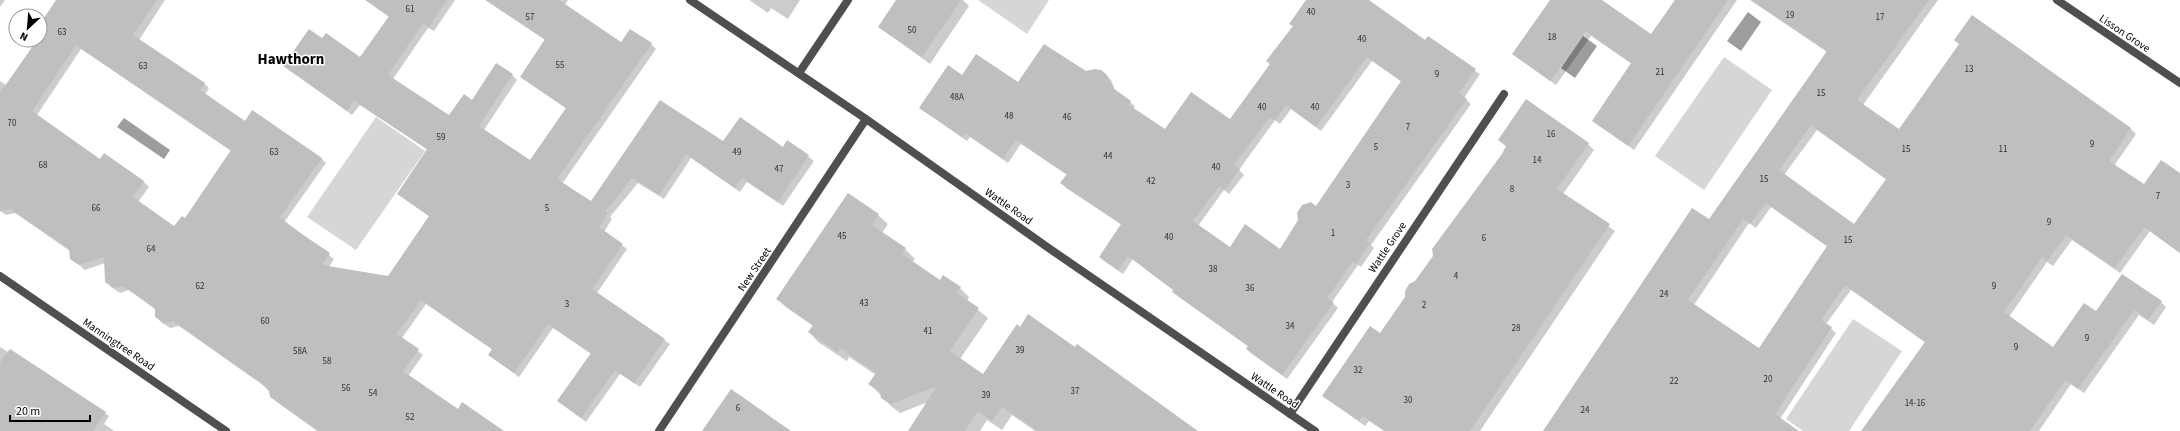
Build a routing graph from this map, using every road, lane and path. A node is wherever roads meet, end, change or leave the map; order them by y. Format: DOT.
graph roads {
  1 [pos="690,0"];
  2 [pos="848,0"];
  3 [pos="2057,0"];
  4 [pos="799,73"];
  5 [pos="2180,83"];
  6 [pos="1504,94"];
  7 [pos="866,119"];
  8 [pos="0,276"];
  9 [pos="1290,414"];
  10 [pos="226,431"];
  11 [pos="659,431"];
  12 [pos="1315,431"];
  1 -- 4 [label="street, Wattle Road"];
  2 -- 4 [label="street"];
  3 -- 5 [label="street, Lisson Grove"];
  4 -- 7 [label="street, Wattle Road"];
  6 -- 9 [label="street, Wattle Grove"];
  7 -- 9 [label="street, Wattle Road"];
  7 -- 11 [label="street, New Street"];
  8 -- 10 [label="street, Manningtree Road"];
  9 -- 12 [label="street, Wattle Road"];
}
